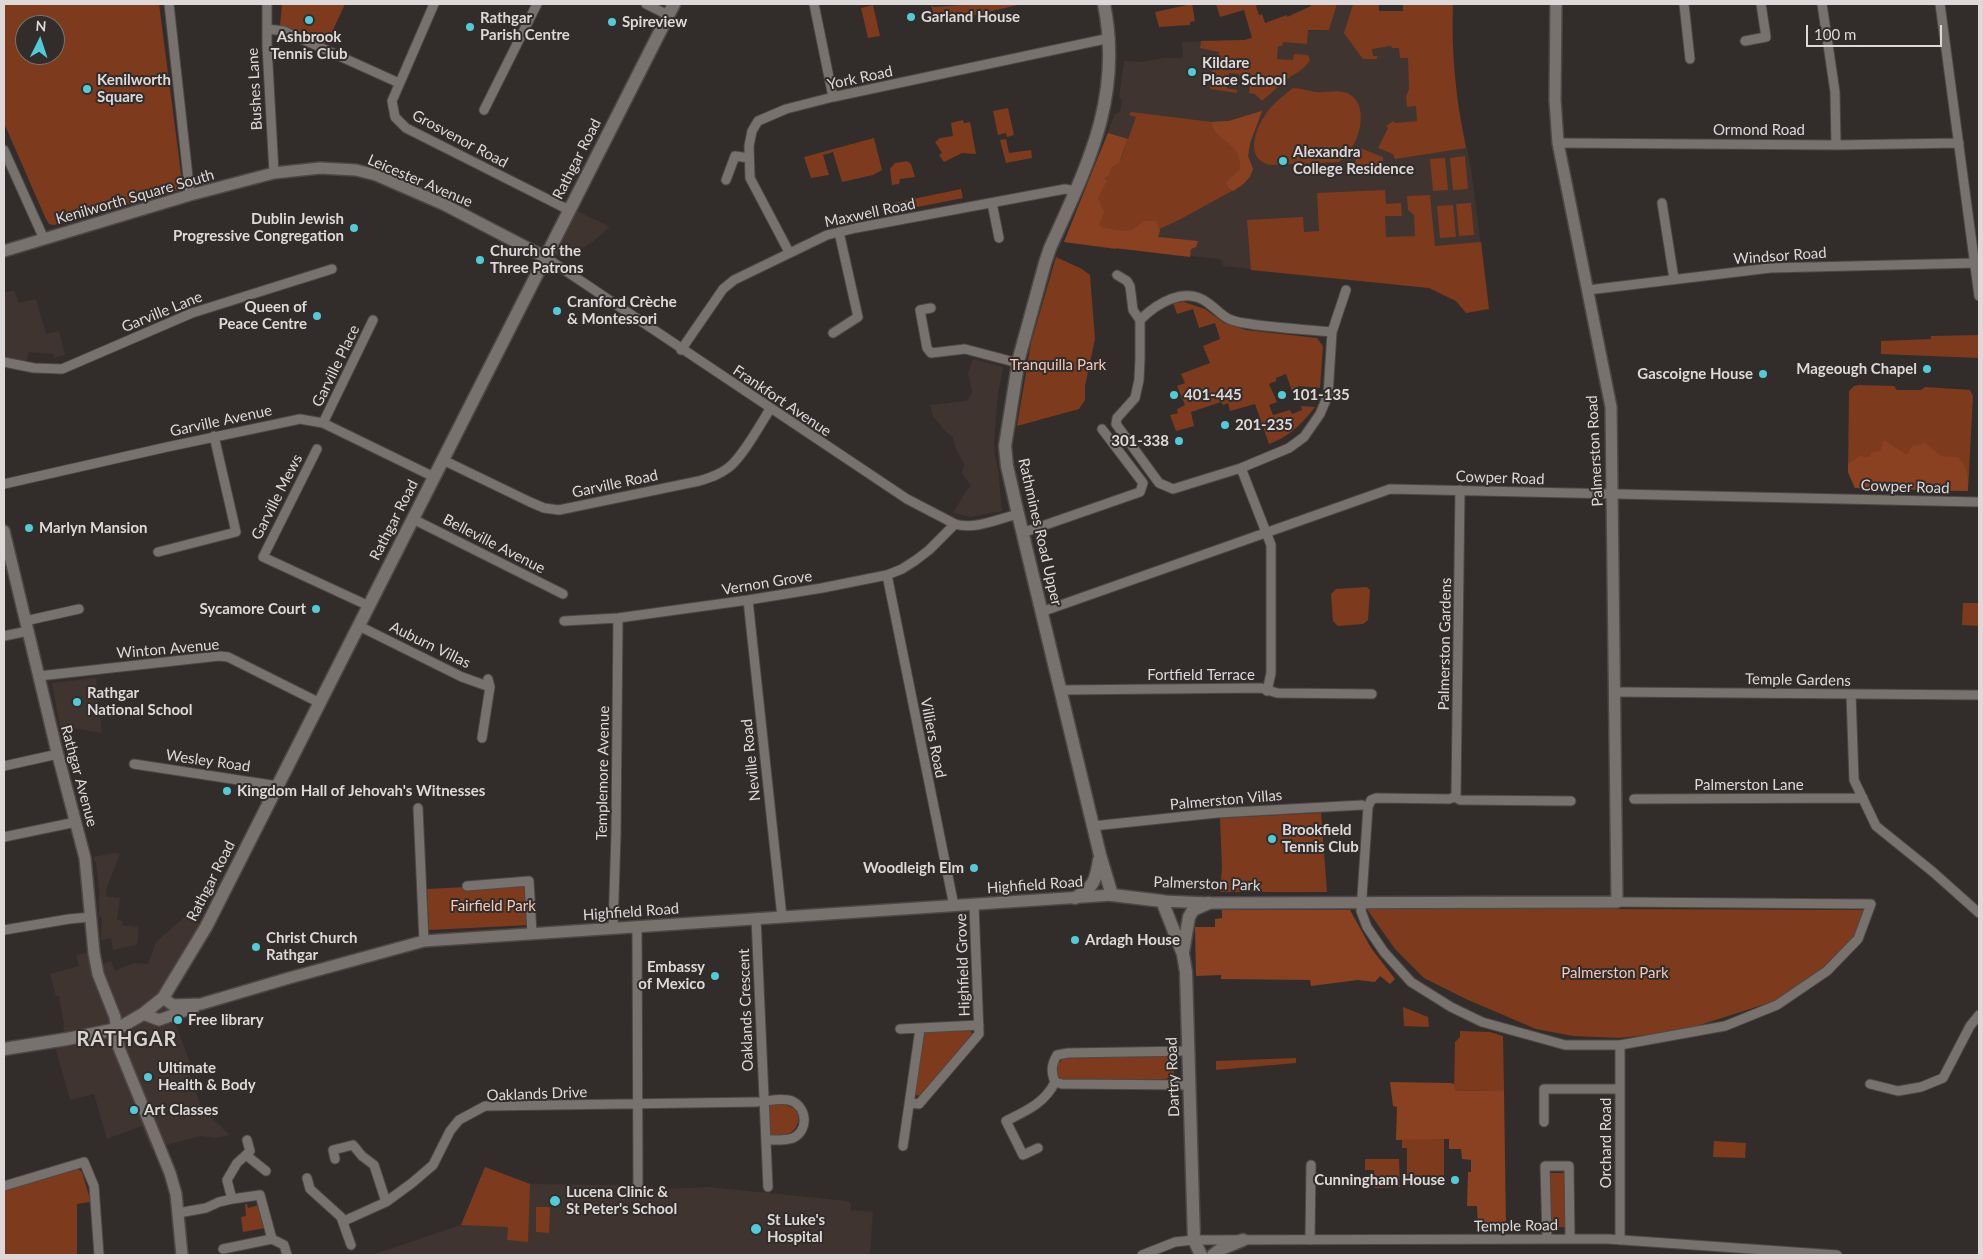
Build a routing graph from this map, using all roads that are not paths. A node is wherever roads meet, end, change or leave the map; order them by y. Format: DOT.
graph roads {
  1 [pos="169,4"];
  2 [pos="267,4"];
  3 [pos="434,4"];
  4 [pos="537,4"];
  5 [pos="646,4"];
  6 [pos="814,4"];
  7 [pos="1104,4"];
  8 [pos="1556,4"];
  9 [pos="1684,4"];
  10 [pos="1762,4"];
  11 [pos="1822,4"];
  12 [pos="1940,4"];
  13 [pos="671,9"];
  14 [pos="266,29"];
  15 [pos="1110,38"];
  16 [pos="1745,41"];
  17 [pos="1690,59"];
  18 [pos="400,83"];
  19 [pos="833,97"];
  20 [pos="484,110"];
  21 [pos="1558,143"];
  22 [pos="1959,143"];
  23 [pos="1836,145"];
  24 [pos="4,150"];
  25 [pos="749,158"];
  26 [pos="274,173"];
  27 [pos="726,180"];
  28 [pos="1076,191"];
  29 [pos="190,196"];
  30 [pos="992,203"];
  31 [pos="1662,203"];
  32 [pos="570,210"];
  33 [pos="839,232"];
  34 [pos="999,238"];
  35 [pos="44,239"];
  36 [pos="4,250"];
  37 [pos="789,252"];
  38 [pos="545,257"];
  39 [pos="1975,262"];
  40 [pos="332,269"];
  41 [pos="1116,274"];
  42 [pos="1674,279"];
  43 [pos="1346,290"];
  44 [pos="1588,290"];
  45 [pos="1979,296"];
  46 [pos="931,308"];
  47 [pos="373,320"];
  48 [pos="1140,320"];
  49 [pos="1332,332"];
  50 [pos="833,334"];
  51 [pos="681,350"];
  52 [pos="4,362"];
  53 [pos="1018,364"];
  54 [pos="770,410"];
  55 [pos="323,423"];
  56 [pos="1102,429"];
  57 [pos="214,436"];
  58 [pos="317,449"];
  59 [pos="443,460"];
  60 [pos="1241,468"];
  61 [pos="434,477"];
  62 [pos="4,484"];
  63 [pos="1460,490"];
  64 [pos="1613,494"];
  65 [pos="1979,502"];
  66 [pos="1018,514"];
  67 [pos="413,519"];
  68 [pos="955,524"];
  69 [pos="4,531"];
  70 [pos="1265,532"];
  71 [pos="1022,533"];
  72 [pos="158,552"];
  73 [pos="887,575"];
  74 [pos="563,594"];
  75 [pos="748,600"];
  76 [pos="369,606"];
  77 [pos="79,609"];
  78 [pos="1041,612"];
  79 [pos="618,618"];
  80 [pos="564,621"];
  81 [pos="27,626"];
  82 [pos="359,626"];
  83 [pos="4,636"];
  84 [pos="39,676"];
  85 [pos="1060,690"];
  86 [pos="1268,690"];
  87 [pos="1616,692"];
  88 [pos="1372,694"];
  89 [pos="1851,694"];
  90 [pos="1979,695"];
  91 [pos="320,703"];
  92 [pos="482,738"];
  93 [pos="58,754"];
  94 [pos="134,764"];
  95 [pos="4,766"];
  96 [pos="278,786"];
  97 [pos="1455,797"];
  98 [pos="1863,798"];
  99 [pos="1634,800"];
  100 [pos="1570,801"];
  101 [pos="1362,805"];
  102 [pos="418,808"];
  103 [pos="76,822"];
  104 [pos="1093,826"];
  105 [pos="4,837"];
  106 [pos="1100,855"];
  107 [pos="466,886"];
  108 [pos="1112,896"];
  109 [pos="1076,898"];
  110 [pos="1162,900"];
  111 [pos="1362,902"];
  112 [pos="1617,902"];
  113 [pos="1209,903"];
  114 [pos="974,905"];
  115 [pos="954,906"];
  116 [pos="1979,913"];
  117 [pos="91,917"];
  118 [pos="782,917"];
  119 [pos="756,918"];
  120 [pos="637,926"];
  121 [pos="613,928"];
  122 [pos="4,930"];
  123 [pos="532,933"];
  124 [pos="424,941"];
  125 [pos="1183,954"];
  126 [pos="164,998"];
  127 [pos="201,1004"];
  128 [pos="143,1014"];
  129 [pos="1979,1015"];
  130 [pos="979,1025"];
  131 [pos="920,1028"];
  132 [pos="117,1029"];
  133 [pos="900,1029"];
  134 [pos="1620,1045"];
  135 [pos="4,1049"];
  136 [pos="1189,1051"];
  137 [pos="1055,1082"];
  138 [pos="1870,1084"];
  139 [pos="1190,1085"];
  140 [pos="1620,1089"];
  141 [pos="761,1102"];
  142 [pos="910,1103"];
  143 [pos="637,1104"];
  144 [pos="1544,1122"];
  145 [pos="247,1140"];
  146 [pos="766,1140"];
  147 [pos="903,1146"];
  148 [pos="1038,1148"];
  149 [pos="333,1150"];
  150 [pos="246,1155"];
  151 [pos="1311,1165"];
  152 [pos="266,1171"];
  153 [pos="307,1178"];
  154 [pos="638,1184"];
  155 [pos="4,1186"];
  156 [pos="768,1187"];
  157 [pos="232,1199"];
  158 [pos="386,1202"];
  159 [pos="178,1213"];
  160 [pos="344,1221"];
  161 [pos="272,1239"];
  162 [pos="1547,1239"];
  163 [pos="1570,1239"];
  164 [pos="1194,1240"];
  165 [pos="1243,1240"];
  166 [pos="1310,1240"];
  167 [pos="1620,1240"];
  168 [pos="351,1245"];
  169 [pos="224,1250"];
  170 [pos="99,1255"];
  171 [pos="182,1255"];
  172 [pos="287,1255"];
  173 [pos="1142,1255"];
  174 [pos="1201,1255"];
  175 [pos="1213,1255"];
  176 [pos="1837,1255"];
  1 -- 29 [label="street"];
  2 -- 14 [label="street, Bushes Lane"];
  3 -- 18 [label="street, Grosvenor Road"];
  4 -- 20 [label="street"];
  5 -- 13 [label="street"];
  6 -- 19 [label="street"];
  7 -- 15 [label="main road, Rathmines Road Upper"];
  8 -- 21 [label="street, Palmerston Road"];
  9 -- 17 [label="street"];
  10 -- 16 [label="street"];
  11 -- 23 [label="street"];
  12 -- 22 [label="street"];
  13 -- 32 [label="main road, Rathgar Road"];
  14 -- 18 [label="street"];
  14 -- 26 [label="street, Bushes Lane"];
  15 -- 19 [label="street, York Road"];
  15 -- 28 [label="main road, Rathmines Road Upper"];
  18 -- 32 [label="street, Grosvenor Road"];
  19 -- 25 [label="street, York Road"];
  21 -- 23 [label="street, Ormond Road"];
  21 -- 44 [label="street, Palmerston Road"];
  22 -- 23 [label="street, Ormond Road"];
  22 -- 39 [label="street"];
  24 -- 35 [label="street"];
  25 -- 27 [label="street"];
  25 -- 37 [label="street, York Road"];
  26 -- 29 [label="street, Kenilworth Square South"];
  26 -- 38 [label="street, Leicester Avenue"];
  28 -- 30 [label="street, Maxwell Road"];
  28 -- 53 [label="main road, Rathmines Road Upper"];
  29 -- 35 [label="street, Kenilworth Square South"];
  30 -- 33 [label="street, Maxwell Road"];
  30 -- 34 [label="street"];
  31 -- 42 [label="street"];
  32 -- 38 [label="main road, Rathgar Road"];
  33 -- 37 [label="street, Maxwell Road"];
  33 -- 50 [label="street"];
  35 -- 36 [label="street, Kenilworth Square South"];
  37 -- 51 [label="street, Maxwell Road"];
  38 -- 51 [label="street, Frankfort Avenue"];
  38 -- 59 [label="main road, Rathgar Road"];
  39 -- 42 [label="street, Windsor Road"];
  39 -- 45 [label="street"];
  40 -- 52 [label="street, Garville Lane"];
  41 -- 48 [label="street"];
  42 -- 44 [label="street, Windsor Road"];
  43 -- 49 [label="street"];
  44 -- 64 [label="street, Palmerston Road"];
  46 -- 53 [label="street"];
  47 -- 55 [label="street, Garville Place"];
  48 -- 49 [label="street"];
  48 -- 60 [label="street"];
  49 -- 60 [label="street"];
  51 -- 54 [label="street, Frankfort Avenue"];
  53 -- 66 [label="main road, Rathmines Road Upper"];
  54 -- 59 [label="street, Garville Road"];
  54 -- 68 [label="street, Frankfort Avenue"];
  55 -- 57 [label="street, Garville Avenue"];
  55 -- 61 [label="street, Garville Avenue"];
  56 -- 71 [label="street"];
  57 -- 62 [label="street, Garville Avenue"];
  57 -- 72 [label="street"];
  58 -- 76 [label="street, Garville Mews"];
  59 -- 61 [label="main road, Rathgar Road"];
  60 -- 70 [label="street"];
  61 -- 67 [label="main road, Rathgar Road"];
  63 -- 64 [label="street, Cowper Road"];
  63 -- 70 [label="street, Cowper Road"];
  63 -- 97 [label="street, Palmerston Gardens"];
  64 -- 65 [label="street, Cowper Road"];
  64 -- 87 [label="street, Palmerston Road"];
  66 -- 68 [label="street, Frankfort Avenue"];
  66 -- 71 [label="main road, Rathmines Road Upper"];
  67 -- 74 [label="street, Belleville Avenue"];
  67 -- 76 [label="main road, Rathgar Road"];
  68 -- 73 [label="street, Vernon Grove"];
  69 -- 81 [label="street, Rathgar Avenue"];
  70 -- 78 [label="street, Cowper Road"];
  70 -- 86 [label="street"];
  71 -- 78 [label="main road, Rathmines Road Upper"];
  73 -- 75 [label="street, Vernon Grove"];
  73 -- 115 [label="street, Villiers Road"];
  75 -- 79 [label="street, Vernon Grove"];
  75 -- 118 [label="street, Neville Road"];
  76 -- 82 [label="main road, Rathgar Road"];
  77 -- 81 [label="street"];
  78 -- 85 [label="main road, Rathmines Road Upper"];
  79 -- 80 [label="street, Vernon Grove"];
  79 -- 121 [label="street, Templemore Avenue"];
  81 -- 83 [label="street"];
  81 -- 84 [label="street, Rathgar Avenue"];
  82 -- 91 [label="main road, Rathgar Road"];
  82 -- 92 [label="street, Auburn Villas"];
  84 -- 91 [label="street, Winton Avenue"];
  84 -- 93 [label="street, Rathgar Avenue"];
  85 -- 86 [label="street, Fortfield Terrace"];
  85 -- 104 [label="main road, Rathmines Road Upper"];
  86 -- 88 [label="street, Fortfield Terrace"];
  87 -- 89 [label="street, Temple Gardens"];
  87 -- 112 [label="street, Palmerston Road"];
  89 -- 90 [label="street, Temple Gardens"];
  89 -- 98 [label="street"];
  91 -- 96 [label="main road, Rathgar Road"];
  93 -- 95 [label="street"];
  93 -- 103 [label="street, Rathgar Avenue"];
  94 -- 96 [label="street, Wesley Road"];
  96 -- 126 [label="main road, Rathgar Road"];
  97 -- 100 [label="street"];
  97 -- 111 [label="street"];
  98 -- 99 [label="street, Palmerston Lane"];
  98 -- 116 [label="street"];
  101 -- 104 [label="street, Palmerston Villas"];
  102 -- 124 [label="street"];
  103 -- 105 [label="street"];
  103 -- 117 [label="street, Rathgar Avenue"];
  104 -- 106 [label="main road, Rathmines Road Upper"];
  106 -- 108 [label="main road, Rathmines Road Upper"];
  106 -- 109 [label="main road"];
  107 -- 123 [label="street"];
  108 -- 109 [label="street, Highfield Road"];
  108 -- 110 [label="main road, Palmerston Park"];
  109 -- 114 [label="street, Highfield Road"];
  110 -- 113 [label="street, Palmerston Park"];
  110 -- 125 [label="main road, Dartry Road"];
  111 -- 112 [label="street, Palmerston Park"];
  111 -- 113 [label="street, Palmerston Park"];
  111 -- 134 [label="street, Palmerston Park"];
  112 -- 134 [label="street, Palmerston Park"];
  113 -- 125 [label="main road"];
  114 -- 115 [label="street, Highfield Road"];
  114 -- 130 [label="street, Highfield Grove"];
  115 -- 118 [label="street, Highfield Road"];
  117 -- 122 [label="street"];
  117 -- 132 [label="street, Rathgar Avenue"];
  118 -- 119 [label="street, Highfield Road"];
  119 -- 120 [label="street, Highfield Road"];
  119 -- 141 [label="street, Oaklands Crescent"];
  120 -- 121 [label="street, Highfield Road"];
  120 -- 143 [label="street"];
  121 -- 123 [label="street, Highfield Road"];
  123 -- 124 [label="street, Highfield Road"];
  124 -- 127 [label="street, Highfield Road"];
  125 -- 136 [label="main road, Dartry Road"];
  126 -- 127 [label="street, Highfield Road"];
  126 -- 128 [label="main road, Rathgar Road"];
  127 -- 128 [label="street"];
  128 -- 132 [label="main road, Rathgar Road"];
  129 -- 138 [label="street"];
  130 -- 131 [label="street, Highfield Grove"];
  130 -- 142 [label="street, Highfield Grove"];
  131 -- 133 [label="street, Highfield Grove"];
  131 -- 142 [label="street"];
  132 -- 135 [label="main road, Rathgar Road"];
  132 -- 159 [label="street, Rathgar Avenue"];
  134 -- 140 [label="street, Orchard Road"];
  136 -- 137 [label="street"];
  136 -- 139 [label="main road, Dartry Road"];
  137 -- 139 [label="street"];
  137 -- 148 [label="street"];
  139 -- 164 [label="main road, Dartry Road"];
  140 -- 144 [label="street"];
  140 -- 167 [label="street, Orchard Road"];
  141 -- 143 [label="street, Oaklands Drive"];
  141 -- 146 [label="street, Oaklands Crescent"];
  141 -- 146 [label="street"];
  142 -- 147 [label="street"];
  143 -- 154 [label="street"];
  143 -- 158 [label="street, Oaklands Drive"];
  145 -- 150 [label="street"];
  146 -- 156 [label="street, Oaklands Crescent"];
  149 -- 158 [label="street"];
  150 -- 152 [label="street"];
  150 -- 157 [label="street"];
  151 -- 166 [label="street"];
  153 -- 160 [label="street"];
  155 -- 170 [label="street"];
  157 -- 159 [label="street"];
  157 -- 161 [label="street"];
  158 -- 160 [label="street, Oaklands Drive"];
  159 -- 171 [label="street, Rathgar Avenue"];
  160 -- 168 [label="street"];
  161 -- 169 [label="street"];
  161 -- 172 [label="street"];
  162 -- 163 [label="street, Temple Road"];
  162 -- 163 [label="street"];
  162 -- 166 [label="street, Temple Road"];
  163 -- 167 [label="street, Temple Road"];
  164 -- 165 [label="street, Temple Road"];
  164 -- 173 [label="street, Temple Road"];
  164 -- 174 [label="main road, Dartry Road"];
  165 -- 166 [label="street, Temple Road"];
  165 -- 175 [label="main road"];
  167 -- 176 [label="street, Temple Road"];
}
